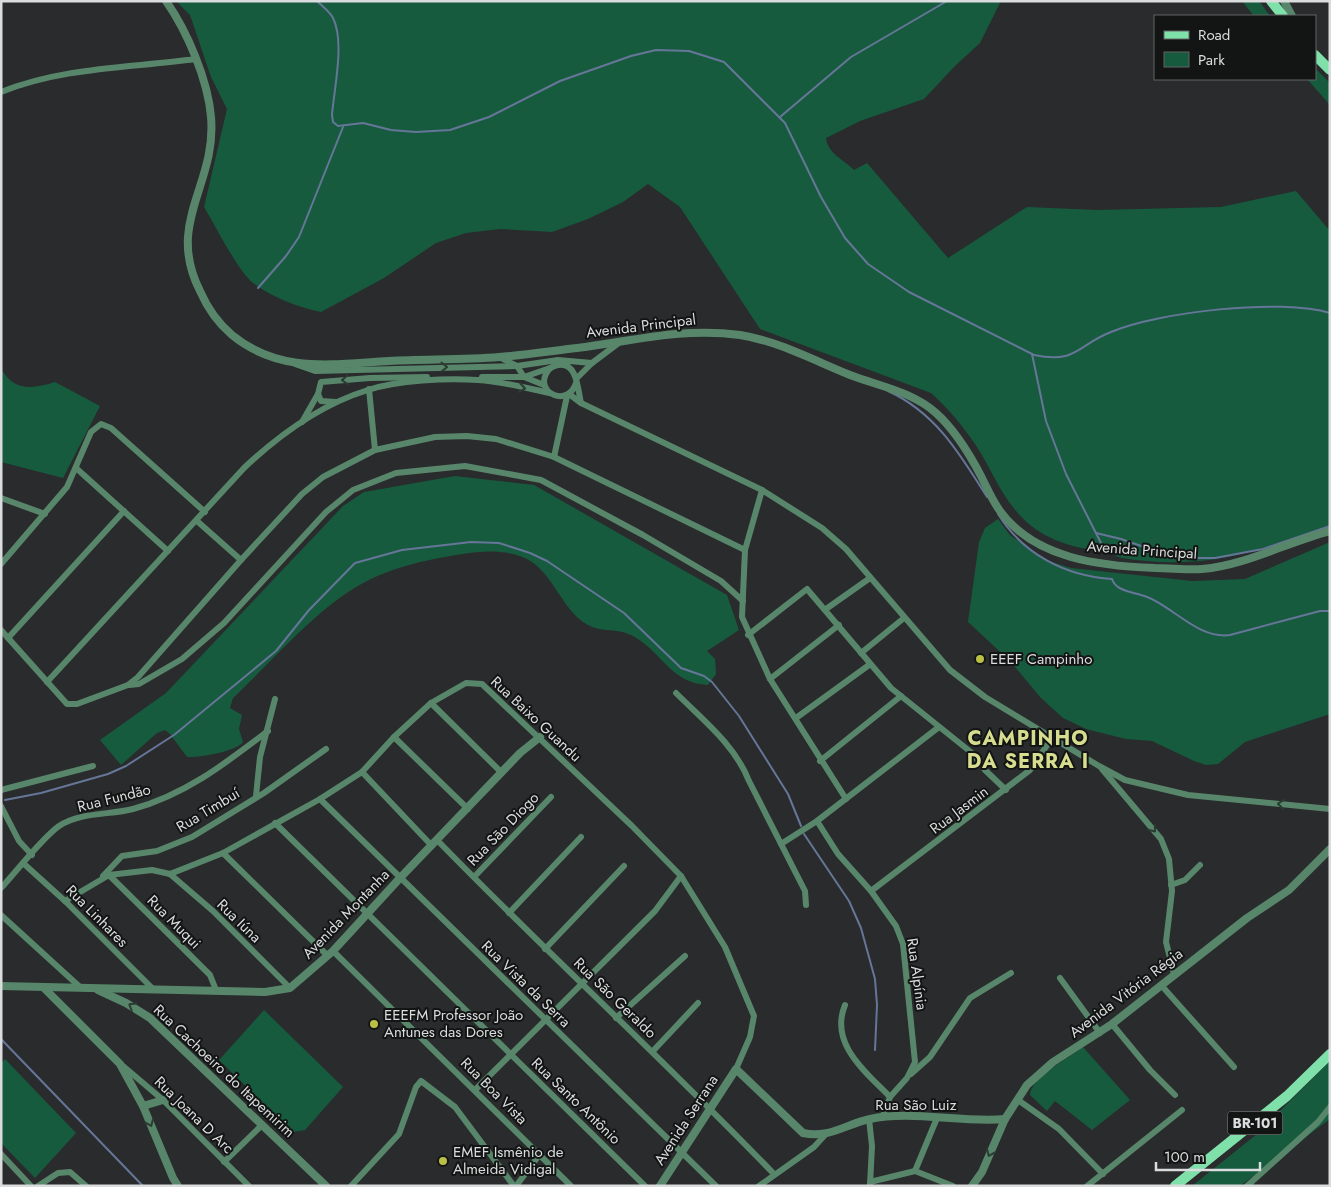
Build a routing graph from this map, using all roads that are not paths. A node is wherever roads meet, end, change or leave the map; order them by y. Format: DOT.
graph roads {
  1 [pos="166,1"];
  2 [pos="1270,1"];
  3 [pos="1284,1"];
  4 [pos="1282,15"];
  5 [pos="1291,15"];
  6 [pos="1316,56"];
  7 [pos="195,59"];
  8 [pos="1330,70"];
  9 [pos="1,92"];
  10 [pos="620,342"];
  11 [pos="499,357"];
  12 [pos="558,362"];
  13 [pos="291,363"];
  14 [pos="592,363"];
  15 [pos="422,364"];
  16 [pos="516,366"];
  17 [pos="370,368"];
  18 [pos="550,368"];
  19 [pos="524,377"];
  20 [pos="370,378"];
  21 [pos="576,381"];
  22 [pos="544,385"];
  23 [pos="369,389"];
  24 [pos="549,392"];
  25 [pos="318,394"];
  26 [pos="568,395"];
  27 [pos="338,402"];
  28 [pos="582,403"];
  29 [pos="302,422"];
  30 [pos="375,450"];
  31 [pos="554,457"];
  32 [pos="76,468"];
  33 [pos="762,490"];
  34 [pos="1,498"];
  35 [pos="124,511"];
  36 [pos="205,512"];
  37 [pos="45,514"];
  38 [pos="197,521"];
  39 [pos="1330,531"];
  40 [pos="745,550"];
  41 [pos="168,551"];
  42 [pos="4,556"];
  43 [pos="241,560"];
  44 [pos="1,564"];
  45 [pos="870,578"];
  46 [pos="742,600"];
  47 [pos="826,609"];
  48 [pos="904,618"];
  49 [pos="839,625"];
  50 [pos="1,630"];
  51 [pos="748,635"];
  52 [pos="8,638"];
  53 [pos="861,653"];
  54 [pos="869,665"];
  55 [pos="770,679"];
  56 [pos="47,682"];
  57 [pos="128,685"];
  58 [pos="676,693"];
  59 [pos="901,696"];
  60 [pos="275,699"];
  61 [pos="431,703"];
  62 [pos="796,718"];
  63 [pos="939,727"];
  64 [pos="268,731"];
  65 [pos="394,736"];
  66 [pos="540,737"];
  67 [pos="1052,738"];
  68 [pos="326,749"];
  69 [pos="820,761"];
  70 [pos="93,766"];
  71 [pos="1099,766"];
  72 [pos="362,772"];
  73 [pos="502,773"];
  74 [pos="1125,780"];
  75 [pos="1,790"];
  76 [pos="1006,790"];
  77 [pos="1122,791"];
  78 [pos="256,796"];
  79 [pos="551,797"];
  80 [pos="320,799"];
  81 [pos="846,799"];
  82 [pos="1,806"];
  83 [pos="468,809"];
  84 [pos="1330,809"];
  85 [pos="817,821"];
  86 [pos="275,823"];
  87 [pos="581,837"];
  88 [pos="435,843"];
  89 [pos="781,844"];
  90 [pos="1330,849"];
  91 [pos="223,853"];
  92 [pos="32,855"];
  93 [pos="23,863"];
  94 [pos="1200,865"];
  95 [pos="624,866"];
  96 [pos="170,874"];
  97 [pos="109,875"];
  98 [pos="681,876"];
  99 [pos="400,878"];
  100 [pos="474,878"];
  101 [pos="100,880"];
  102 [pos="1171,885"];
  103 [pos="1,888"];
  104 [pos="871,891"];
  105 [pos="65,901"];
  106 [pos="806,905"];
  107 [pos="367,913"];
  108 [pos="510,913"];
  109 [pos="1,915"];
  110 [pos="545,949"];
  111 [pos="331,954"];
  112 [pos="685,956"];
  113 [pos="1011,973"];
  114 [pos="1174,974"];
  115 [pos="1060,978"];
  116 [pos="582,982"];
  117 [pos="1161,985"];
  118 [pos="1,986"];
  119 [pos="81,988"];
  120 [pos="152,988"];
  121 [pos="290,988"];
  122 [pos="45,989"];
  123 [pos="96,989"];
  124 [pos="216,990"];
  125 [pos="698,1003"];
  126 [pos="846,1005"];
  127 [pos="616,1018"];
  128 [pos="546,1021"];
  129 [pos="1112,1024"];
  130 [pos="1100,1033"];
  131 [pos="652,1051"];
  132 [pos="1330,1054"];
  133 [pos="510,1055"];
  134 [pos="120,1064"];
  135 [pos="1234,1067"];
  136 [pos="736,1069"];
  137 [pos="907,1078"];
  138 [pos="475,1090"];
  139 [pos="1175,1095"];
  140 [pos="890,1097"];
  141 [pos="163,1100"];
  142 [pos="1018,1100"];
  143 [pos="143,1106"];
  144 [pos="1330,1107"];
  145 [pos="711,1108"];
  146 [pos="1182,1110"];
  147 [pos="882,1118"];
  148 [pos="937,1118"];
  149 [pos="869,1119"];
  150 [pos="1005,1119"];
  151 [pos="262,1125"];
  152 [pos="825,1135"];
  153 [pos="1,1154"];
  154 [pos="540,1154"];
  155 [pos="682,1154"];
  156 [pos="224,1162"];
  157 [pos="915,1171"];
  158 [pos="774,1174"];
  159 [pos="1103,1174"];
  160 [pos="27,1184"];
  161 [pos="870,1184"];
  162 [pos="38,1186"];
  163 [pos="86,1186"];
  164 [pos="178,1186"];
  165 [pos="249,1186"];
  166 [pos="326,1186"];
  167 [pos="351,1186"];
  168 [pos="515,1186"];
  169 [pos="572,1186"];
  170 [pos="645,1186"];
  171 [pos="660,1186"];
  172 [pos="716,1186"];
  173 [pos="758,1186"];
  174 [pos="953,1186"];
  175 [pos="972,1186"];
  176 [pos="1087,1186"];
  177 [pos="1175,1186"];
  178 [pos="1247,1186"];
  1 -- 7 [label="street, Avenida Principal"];
  2 -- 4 [label="main road"];
  3 -- 5 [label="street"];
  6 -- 8 [label="main road"];
  7 -- 9 [label="street"];
  7 -- 13 [label="street, Avenida Principal"];
  10 -- 11 [label="street, Avenida Principal"];
  10 -- 14 [label="street"];
  10 -- 39 [label="street, Avenida Principal"];
  11 -- 15 [label="street, Avenida Principal"];
  11 -- 16 [label="street"];
  12 -- 14 [label="street"];
  12 -- 16 [label="street"];
  12 -- 18 [label="street"];
  12 -- 21 [label="street"];
  13 -- 15 [label="street, Avenida Principal"];
  13 -- 17 [label="street"];
  14 -- 21 [label="street"];
  15 -- 16 [label="street, one-way"];
  15 -- 17 [label="street"];
  16 -- 19 [label="street"];
  17 -- 20 [label="street"];
  18 -- 19 [label="street"];
  18 -- 22 [label="street"];
  19 -- 20 [label="street"];
  19 -- 22 [label="street"];
  20 -- 25 [label="street, one-way"];
  21 -- 26 [label="street"];
  21 -- 28 [label="street"];
  22 -- 24 [label="street"];
  23 -- 24 [label="street, one-way"];
  23 -- 27 [label="street"];
  23 -- 30 [label="street"];
  24 -- 26 [label="street"];
  25 -- 27 [label="street"];
  25 -- 29 [label="street"];
  26 -- 28 [label="street"];
  26 -- 31 [label="street"];
  27 -- 29 [label="street"];
  28 -- 33 [label="street"];
  29 -- 36 [label="street"];
  30 -- 31 [label="street"];
  30 -- 43 [label="street"];
  31 -- 40 [label="street"];
  32 -- 35 [label="street"];
  32 -- 36 [label="street"];
  32 -- 37 [label="street"];
  33 -- 40 [label="street"];
  33 -- 45 [label="street"];
  34 -- 37 [label="street"];
  35 -- 41 [label="street"];
  35 -- 52 [label="street"];
  36 -- 38 [label="street"];
  37 -- 42 [label="street"];
  38 -- 41 [label="street"];
  38 -- 43 [label="street"];
  40 -- 46 [label="street"];
  41 -- 56 [label="street"];
  42 -- 44 [label="street"];
  43 -- 57 [label="street"];
  45 -- 47 [label="street"];
  45 -- 48 [label="street"];
  46 -- 51 [label="street"];
  46 -- 57 [label="street"];
  47 -- 49 [label="street"];
  47 -- 51 [label="street"];
  48 -- 53 [label="street"];
  48 -- 67 [label="street"];
  49 -- 53 [label="street"];
  49 -- 55 [label="street"];
  50 -- 52 [label="street"];
  51 -- 55 [label="street"];
  52 -- 56 [label="street"];
  53 -- 54 [label="street"];
  54 -- 59 [label="street"];
  54 -- 62 [label="street"];
  55 -- 62 [label="street"];
  56 -- 57 [label="street"];
  58 -- 89 [label="street"];
  59 -- 63 [label="street"];
  59 -- 69 [label="street"];
  60 -- 64 [label="street"];
  61 -- 65 [label="street, Rua Baixo Guandu"];
  61 -- 66 [label="street, Rua Baixo Guandu"];
  61 -- 73 [label="street"];
  62 -- 69 [label="street"];
  63 -- 76 [label="street"];
  63 -- 81 [label="street"];
  64 -- 78 [label="street"];
  64 -- 92 [label="street, Rua Fundão"];
  65 -- 72 [label="street, Rua Baixo Guandu"];
  65 -- 83 [label="street"];
  66 -- 73 [label="street, Avenida Montanha"];
  66 -- 98 [label="street, Rua Baixo Guandu"];
  67 -- 71 [label="street"];
  67 -- 76 [label="street, Rua Jasmin"];
  68 -- 78 [label="street, Rua Timbuí"];
  69 -- 81 [label="street"];
  70 -- 75 [label="street"];
  71 -- 74 [label="street"];
  71 -- 77 [label="street"];
  72 -- 80 [label="street, Rua Baixo Guandu"];
  72 -- 88 [label="street, Rua São Geraldo"];
  73 -- 83 [label="street, Avenida Montanha"];
  74 -- 77 [label="street"];
  84 -- 74 [label="street, one-way"];
  76 -- 104 [label="street, Rua Jasmin"];
  77 -- 102 [label="street, one-way"];
  78 -- 101 [label="street, Rua Timbuí"];
  79 -- 100 [label="street, Rua São Diogo"];
  80 -- 86 [label="street, Rua Baixo Guandu"];
  80 -- 99 [label="street, Rua Vista da Serra"];
  81 -- 85 [label="street"];
  82 -- 92 [label="street"];
  83 -- 88 [label="street, Avenida Montanha"];
  85 -- 89 [label="street"];
  85 -- 104 [label="street, Rua Alpínia"];
  86 -- 91 [label="street, Rua Baixo Guandu"];
  86 -- 107 [label="street, Rua Santo Antônio"];
  87 -- 108 [label="street"];
  88 -- 99 [label="street, Avenida Montanha"];
  88 -- 100 [label="street, Rua São Geraldo"];
  89 -- 106 [label="street"];
  90 -- 114 [label="street, Avenida Vitória Régia"];
  91 -- 96 [label="street, Rua Baixo Guandu"];
  91 -- 111 [label="street, Rua Boa Vista"];
  92 -- 93 [label="street, Rua Fundão"];
  93 -- 103 [label="street, Rua Fundão"];
  93 -- 105 [label="street, Rua Linhares"];
  94 -- 102 [label="street"];
  95 -- 110 [label="street"];
  96 -- 97 [label="street, Rua Baixo Guandu"];
  96 -- 121 [label="street, Rua Iúna"];
  97 -- 101 [label="street, Rua Baixo Guandu"];
  97 -- 124 [label="street, Rua Muqui"];
  98 -- 116 [label="street"];
  98 -- 136 [label="street, Rua Baixo Guandu"];
  99 -- 107 [label="street, Avenida Montanha"];
  99 -- 128 [label="street, Rua Vista da Serra"];
  100 -- 108 [label="street, Rua São Geraldo"];
  101 -- 105 [label="street, Rua Baixo Guandu"];
  102 -- 114 [label="street"];
  104 -- 137 [label="street, Rua Alpínia"];
  105 -- 120 [label="street, Rua Linhares"];
  107 -- 111 [label="street, Avenida Montanha"];
  107 -- 133 [label="street, Rua Santo Antônio"];
  108 -- 110 [label="street, Rua São Geraldo"];
  109 -- 119 [label="street"];
  110 -- 116 [label="street, Rua São Geraldo"];
  111 -- 121 [label="street, Avenida Montanha"];
  111 -- 138 [label="street, Rua Boa Vista"];
  112 -- 127 [label="street"];
  113 -- 137 [label="street"];
  114 -- 117 [label="street, Avenida Vitória Régia"];
  115 -- 130 [label="street"];
  116 -- 127 [label="street, Rua São Geraldo"];
  116 -- 128 [label="street"];
  117 -- 129 [label="street, Avenida Vitória Régia"];
  117 -- 135 [label="street"];
  118 -- 122 [label="street"];
  119 -- 122 [label="street"];
  119 -- 123 [label="street"];
  120 -- 123 [label="street"];
  120 -- 124 [label="street"];
  121 -- 124 [label="street"];
  122 -- 134 [label="street"];
  151 -- 123 [label="street, Rua Cachoeiro do Itapemirim, one-way"];
  125 -- 131 [label="street"];
  126 -- 140 [label="street"];
  127 -- 131 [label="street, Rua São Geraldo"];
  128 -- 133 [label="street"];
  128 -- 155 [label="street, Rua Vista da Serra"];
  129 -- 130 [label="street, Avenida Vitória Régia"];
  129 -- 139 [label="street"];
  130 -- 142 [label="street, Avenida Vitória Régia"];
  131 -- 145 [label="street, Rua São Geraldo"];
  132 -- 177 [label="main road, BR-101"];
  133 -- 138 [label="street"];
  133 -- 170 [label="street, Rua Santo Antônio"];
  134 -- 141 [label="street, Rua Joana D Arc"];
  134 -- 143 [label="street"];
  136 -- 145 [label="street, Avenida Serrana"];
  136 -- 152 [label="street"];
  137 -- 140 [label="street, Rua Alpínia"];
  138 -- 154 [label="street, Rua Boa Vista"];
  140 -- 147 [label="street, Rua Alpínia"];
  141 -- 143 [label="street"];
  141 -- 156 [label="street, Rua Joana D Arc"];
  142 -- 150 [label="street, Avenida Vitória Régia"];
  142 -- 159 [label="street"];
  143 -- 164 [label="street, one-way"];
  144 -- 178 [label="street"];
  145 -- 155 [label="street, Avenida Serrana"];
  145 -- 158 [label="street, Rua São Geraldo"];
  146 -- 159 [label="street"];
  147 -- 148 [label="street, Rua São Luiz"];
  147 -- 149 [label="street, Rua São Luiz"];
  148 -- 150 [label="street, Rua São Luiz"];
  148 -- 157 [label="street"];
  149 -- 152 [label="street, Rua São Luiz"];
  149 -- 161 [label="street"];
  150 -- 175 [label="street, Avenida Vitória Régia, one-way"];
  151 -- 156 [label="street"];
  151 -- 166 [label="street, Rua Cachoeiro do Itapemirim"];
  152 -- 158 [label="street, Rua São Luiz"];
  153 -- 160 [label="street"];
  154 -- 168 [label="street"];
  154 -- 169 [label="street, Rua Boa Vista"];
  155 -- 171 [label="street, Avenida Serrana"];
  155 -- 172 [label="street, Rua Vista da Serra"];
  156 -- 165 [label="street, Rua Joana D Arc"];
  157 -- 161 [label="street"];
  157 -- 174 [label="street"];
  158 -- 173 [label="street, Rua São Luiz"];
  159 -- 176 [label="street"];
  162 -- 163 [label="street"];
  167 -- 168 [label="street"];
}
